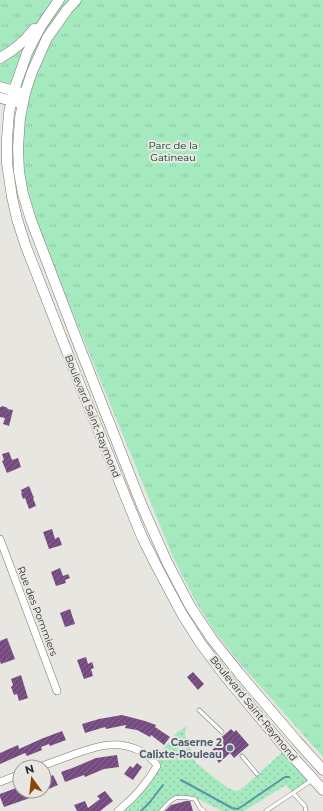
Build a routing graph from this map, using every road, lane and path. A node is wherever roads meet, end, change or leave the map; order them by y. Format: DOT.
graph roads {
  1 [pos="76,0"];
  2 [pos="57,2"];
  3 [pos="0,58"];
  4 [pos="0,87"];
  5 [pos="14,90"];
  6 [pos="25,93"];
  7 [pos="0,98"];
  8 [pos="12,101"];
  9 [pos="23,103"];
  10 [pos="0,159"];
  11 [pos="17,219"];
  12 [pos="0,539"];
  13 [pos="57,691"];
  14 [pos="199,710"];
  15 [pos="222,732"];
  16 [pos="242,756"];
  17 [pos="52,762"];
  18 [pos="323,770"];
  19 [pos="257,774"];
  20 [pos="12,777"];
  21 [pos="313,779"];
  22 [pos="0,782"];
  23 [pos="323,790"];
  24 [pos="293,794"];
  25 [pos="118,811"];
  26 [pos="161,811"];
  27 [pos="204,811"];
  28 [pos="266,811"];
  29 [pos="306,811"];
  1 -- 6 [label="main road, Boulevard Saint-Raymond"];
  2 -- 3 [label="main road"];
  2 -- 5 [label="main road, Boulevard Saint-Raymond"];
  4 -- 5 [label="main road"];
  5 -- 6 [label="main road"];
  5 -- 8 [label="main road, Boulevard Saint-Raymond"];
  6 -- 9 [label="main road, Boulevard Saint-Raymond"];
  7 -- 8 [label="main road"];
  8 -- 9 [label="main road"];
  8 -- 11 [label="main road, Boulevard Saint-Raymond"];
  9 -- 18 [label="main road, Boulevard Saint-Raymond"];
  10 -- 11 [label="main road"];
  11 -- 21 [label="main road, Boulevard Saint-Raymond"];
  12 -- 13 [label="street, Rue des Pommiers"];
  14 -- 15 [label="lane"];
  16 -- 19 [label="lane"];
  17 -- 25 [label="street"];
  20 -- 22 [label="street"];
  21 -- 23 [label="main road, Boulevard Saint-Raymond"];
  21 -- 24 [label="lane"];
  24 -- 28 [label="lane"];
  24 -- 29 [label="lane"];
  26 -- 27 [label="lane"];
}
